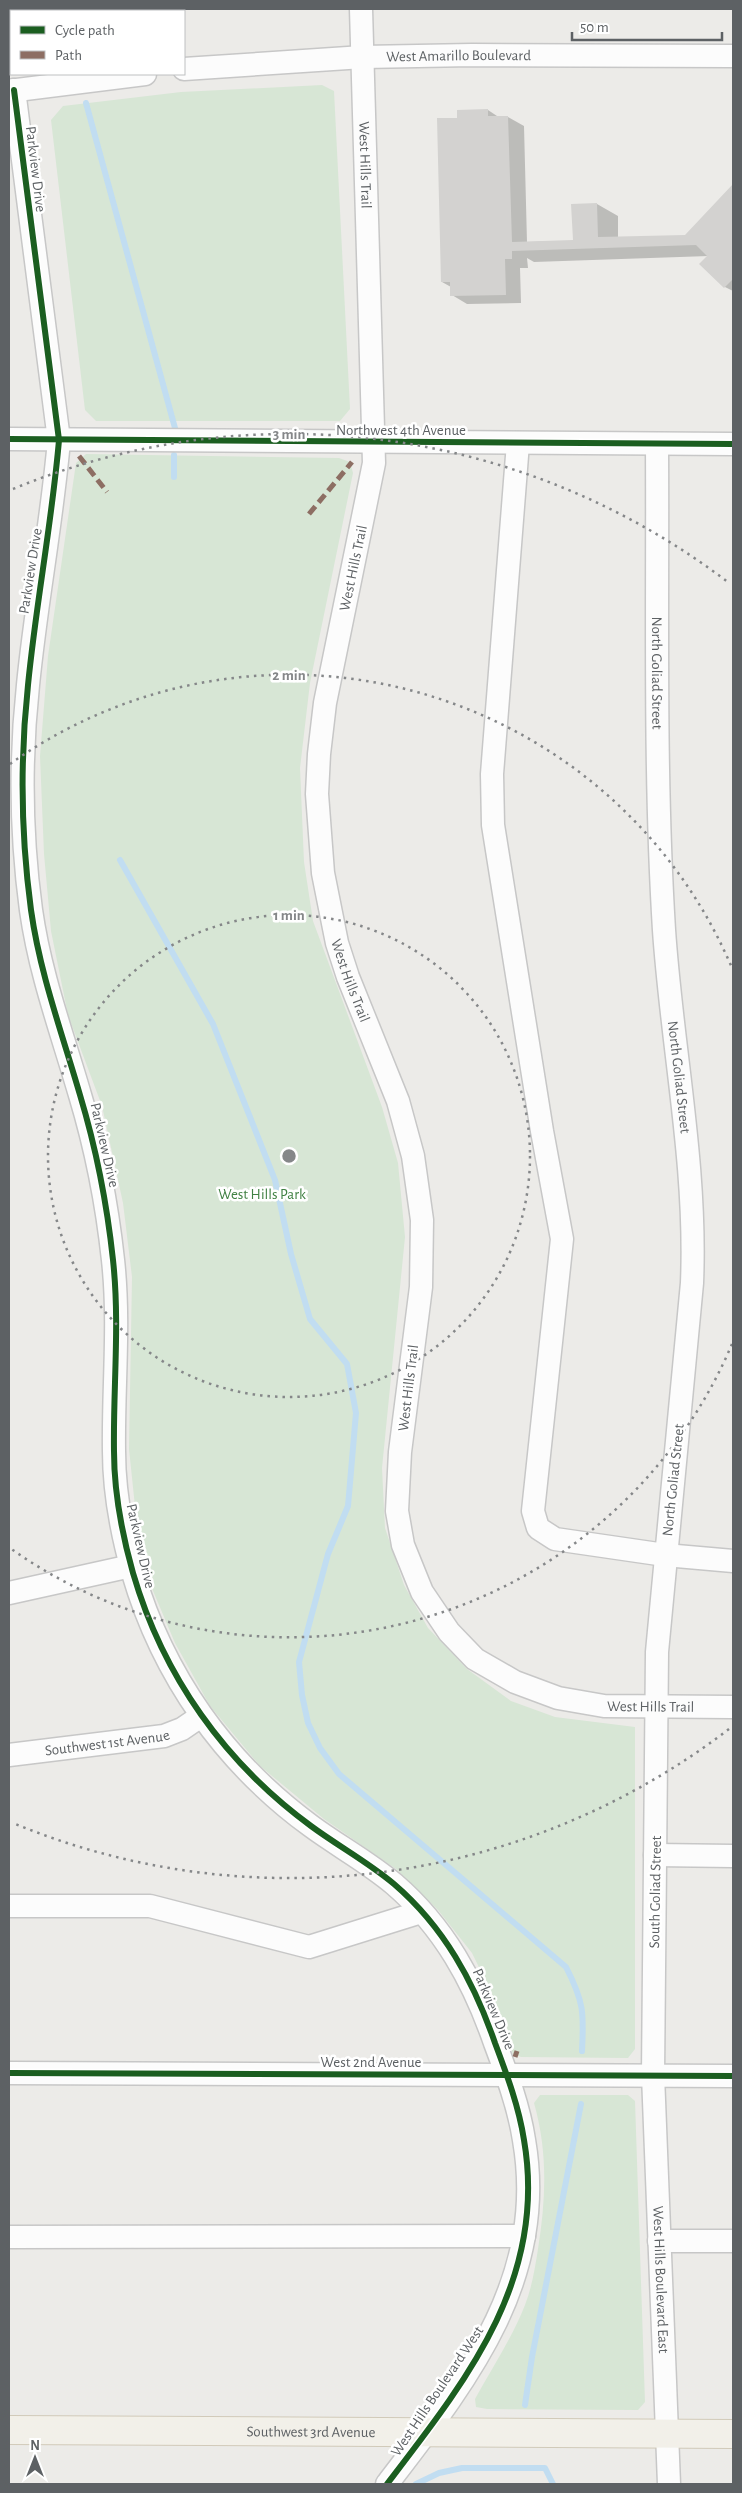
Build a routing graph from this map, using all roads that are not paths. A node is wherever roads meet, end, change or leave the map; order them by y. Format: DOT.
graph roads {
  1 [pos="130,9"];
  2 [pos="362,9"];
  3 [pos="116,10"];
  4 [pos="733,56"];
  5 [pos="363,57"];
  6 [pos="185,69"];
  7 [pos="137,75"];
  8 [pos="11,91"];
  9 [pos="9,439"];
  10 [pos="59,440"];
  11 [pos="375,443"];
  12 [pos="518,443"];
  13 [pos="657,444"];
  14 [pos="733,444"];
  15 [pos="665,1555"];
  16 [pos="733,1561"];
  17 [pos="131,1566"];
  18 [pos="9,1593"];
  19 [pos="733,1707"];
  20 [pos="656,1708"];
  21 [pos="201,1716"];
  22 [pos="9,1755"];
  23 [pos="655,1855"];
  24 [pos="733,1856"];
  25 [pos="9,1906"];
  26 [pos="421,1912"];
  27 [pos="9,2073"];
  28 [pos="507,2075"];
  29 [pos="653,2075"];
  30 [pos="733,2076"];
  31 [pos="524,2236"];
  32 [pos="9,2237"];
  33 [pos="659,2241"];
  34 [pos="733,2241"];
  35 [pos="9,2430"];
  36 [pos="428,2432"];
  37 [pos="666,2433"];
  38 [pos="733,2434"];
  39 [pos="387,2484"];
  40 [pos="669,2484"];
  1 -- 3 [label="highway"];
  2 -- 5 [label="street, West Hills Trail"];
  4 -- 5 [label="street, West Amarillo Boulevard"];
  5 -- 6 [label="street, West Amarillo Boulevard"];
  5 -- 11 [label="street, West Hills Trail"];
  7 -- 8 [label="street"];
  8 -- 10 [label="street, Parkview Drive"];
  9 -- 10 [label="street, Northwest 4th Avenue"];
  10 -- 11 [label="street, Northwest 4th Avenue"];
  10 -- 17 [label="street, Parkview Drive"];
  11 -- 12 [label="street, Northwest 4th Avenue"];
  11 -- 20 [label="street, West Hills Trail"];
  12 -- 13 [label="street, Northwest 4th Avenue"];
  12 -- 15 [label="street"];
  13 -- 14 [label="street, Northwest 4th Avenue"];
  13 -- 15 [label="street, North Goliad Street"];
  15 -- 16 [label="street"];
  15 -- 20 [label="street, North Goliad Street"];
  17 -- 18 [label="street"];
  17 -- 21 [label="street, Parkview Drive"];
  19 -- 20 [label="street, West Hills Trail"];
  20 -- 23 [label="street, South Goliad Street"];
  21 -- 22 [label="street, Southwest 1st Avenue"];
  21 -- 26 [label="street, Parkview Drive"];
  23 -- 24 [label="street"];
  23 -- 29 [label="street, South Goliad Street"];
  25 -- 26 [label="street"];
  26 -- 28 [label="street, Parkview Drive"];
  27 -- 28 [label="street, West 2nd Avenue"];
  28 -- 29 [label="street, West 2nd Avenue"];
  28 -- 31 [label="street, West Hills Boulevard West"];
  29 -- 30 [label="street, West 2nd Avenue"];
  29 -- 33 [label="street, West Hills Boulevard East"];
  31 -- 32 [label="street"];
  31 -- 36 [label="street, West Hills Boulevard West"];
  33 -- 34 [label="street"];
  33 -- 37 [label="street, West Hills Boulevard East"];
  35 -- 36 [label="main road, Southwest 3rd Avenue"];
  36 -- 37 [label="main road, Southwest 3rd Avenue"];
  36 -- 39 [label="street, West Hills Boulevard West"];
  37 -- 38 [label="main road, Southwest 3rd Avenue"];
  37 -- 40 [label="street, West Hills Boulevard East"];
}
